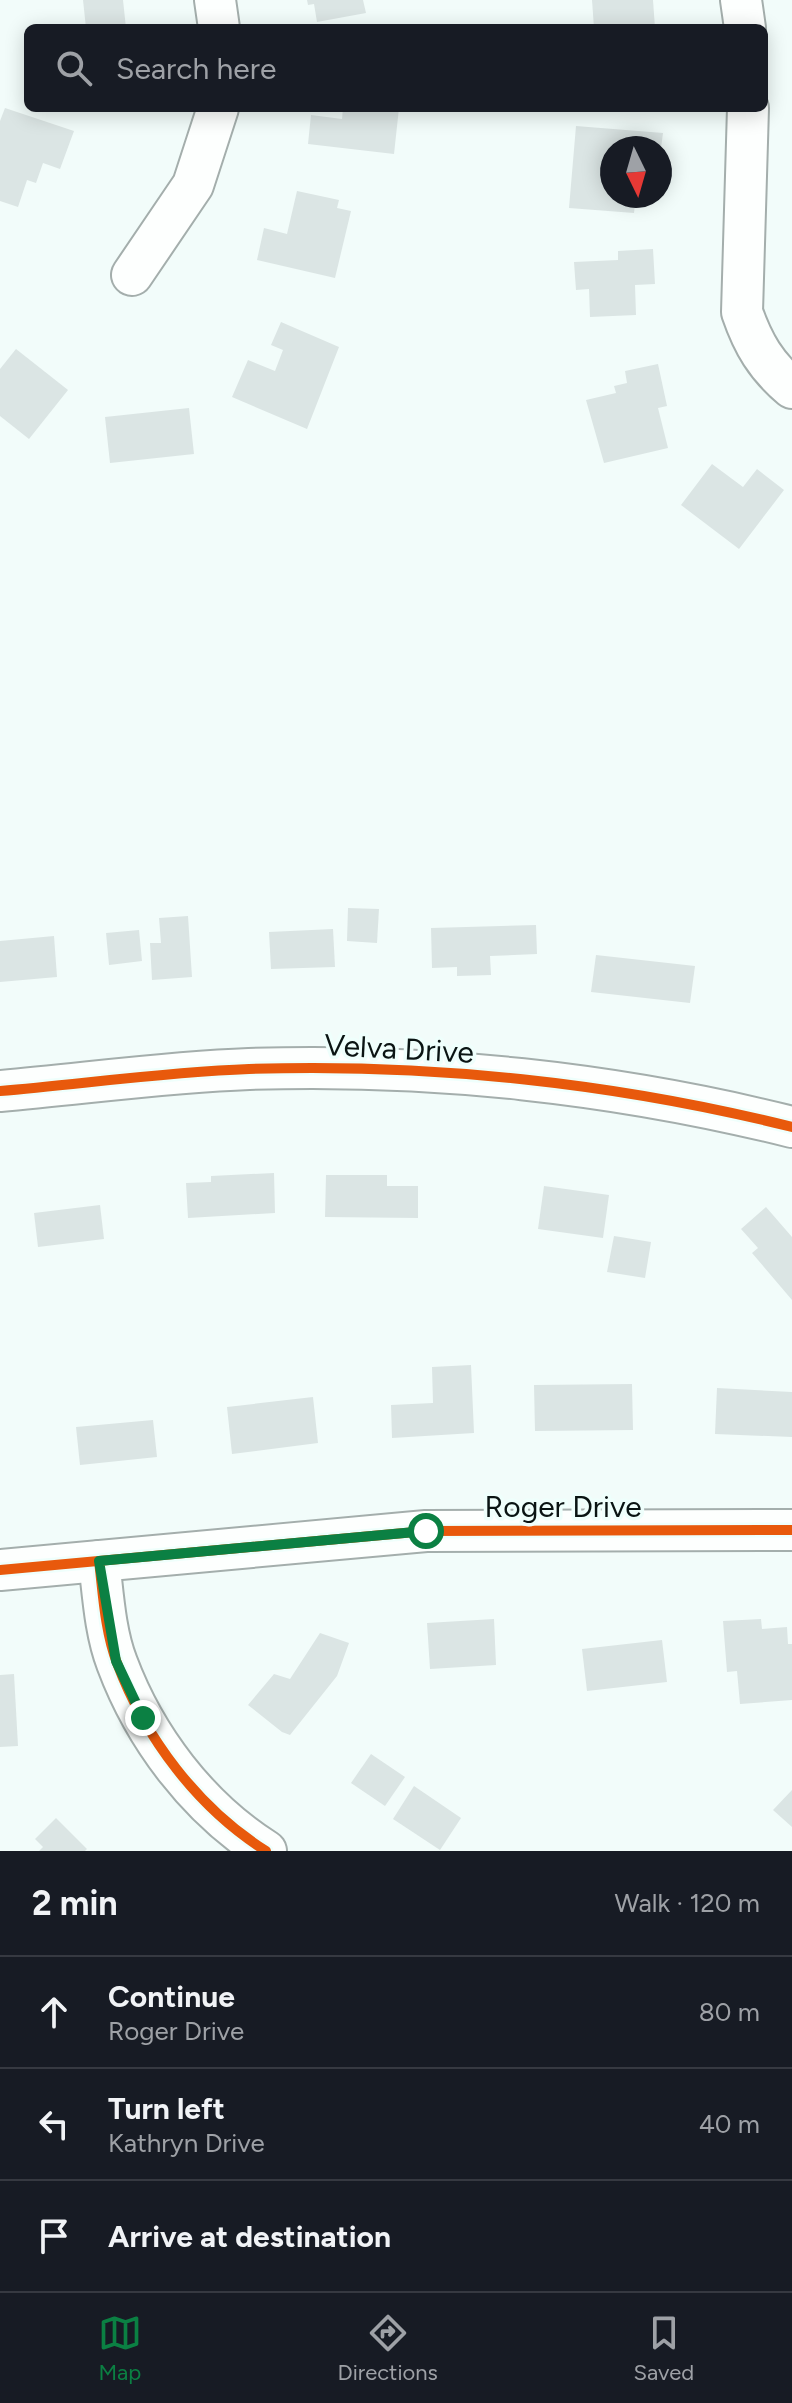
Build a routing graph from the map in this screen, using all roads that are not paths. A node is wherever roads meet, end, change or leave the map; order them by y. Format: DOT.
graph roads {
  1 [pos="215,0"];
  2 [pos="741,0"];
  3 [pos="218,24"];
  4 [pos="744,24"];
  5 [pos="217,112"];
  6 [pos="748,112"];
  7 [pos="132,275"];
  8 [pos="792,388"];
  9 [pos="0,1091"];
  10 [pos="792,1127"];
  11 [pos="792,1530"];
  12 [pos="99,1561"];
  13 [pos="0,1570"];
  14 [pos="225,1839"];
  15 [pos="266,1851"];
  1 -- 3 [label="street"];
  2 -- 4 [label="street"];
  5 -- 7 [label="street"];
  6 -- 8 [label="street"];
  9 -- 10 [label="street, Velva Drive"];
  11 -- 12 [label="street, Roger Drive"];
  12 -- 13 [label="street, Roger Drive"];
  12 -- 14 [label="street"];
  14 -- 15 [label="street"];
}
